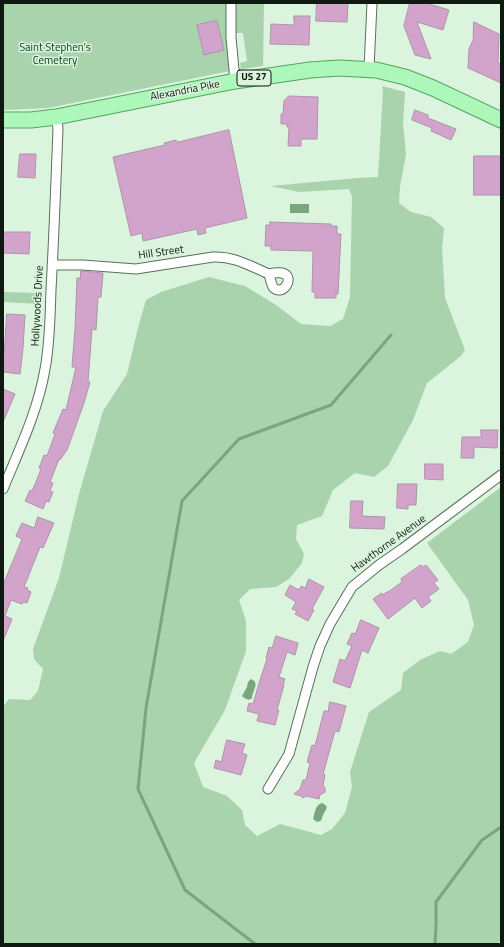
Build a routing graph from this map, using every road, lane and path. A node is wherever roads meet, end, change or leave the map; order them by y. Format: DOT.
graph roads {
  1 [pos="231,3"];
  2 [pos="372,3"];
  3 [pos="369,69"];
  4 [pos="235,81"];
  5 [pos="56,117"];
  6 [pos="3,120"];
  7 [pos="501,120"];
  8 [pos="52,265"];
  9 [pos="269,274"];
  10 [pos="501,475"];
  11 [pos="3,489"];
  12 [pos="268,789"];
  1 -- 4 [label="street"];
  2 -- 3 [label="street"];
  3 -- 4 [label="main road, Alexandria Pike / US 27"];
  3 -- 7 [label="main road, Alexandria Pike / US 27"];
  4 -- 5 [label="main road, Alexandria Pike / US 27"];
  5 -- 6 [label="main road, Alexandria Pike / US 27"];
  5 -- 8 [label="street, Hollywoods Drive"];
  8 -- 9 [label="street, Hill Street"];
  8 -- 11 [label="street, Hollywoods Drive"];
  10 -- 12 [label="street, Hawthorne Avenue"];
}
